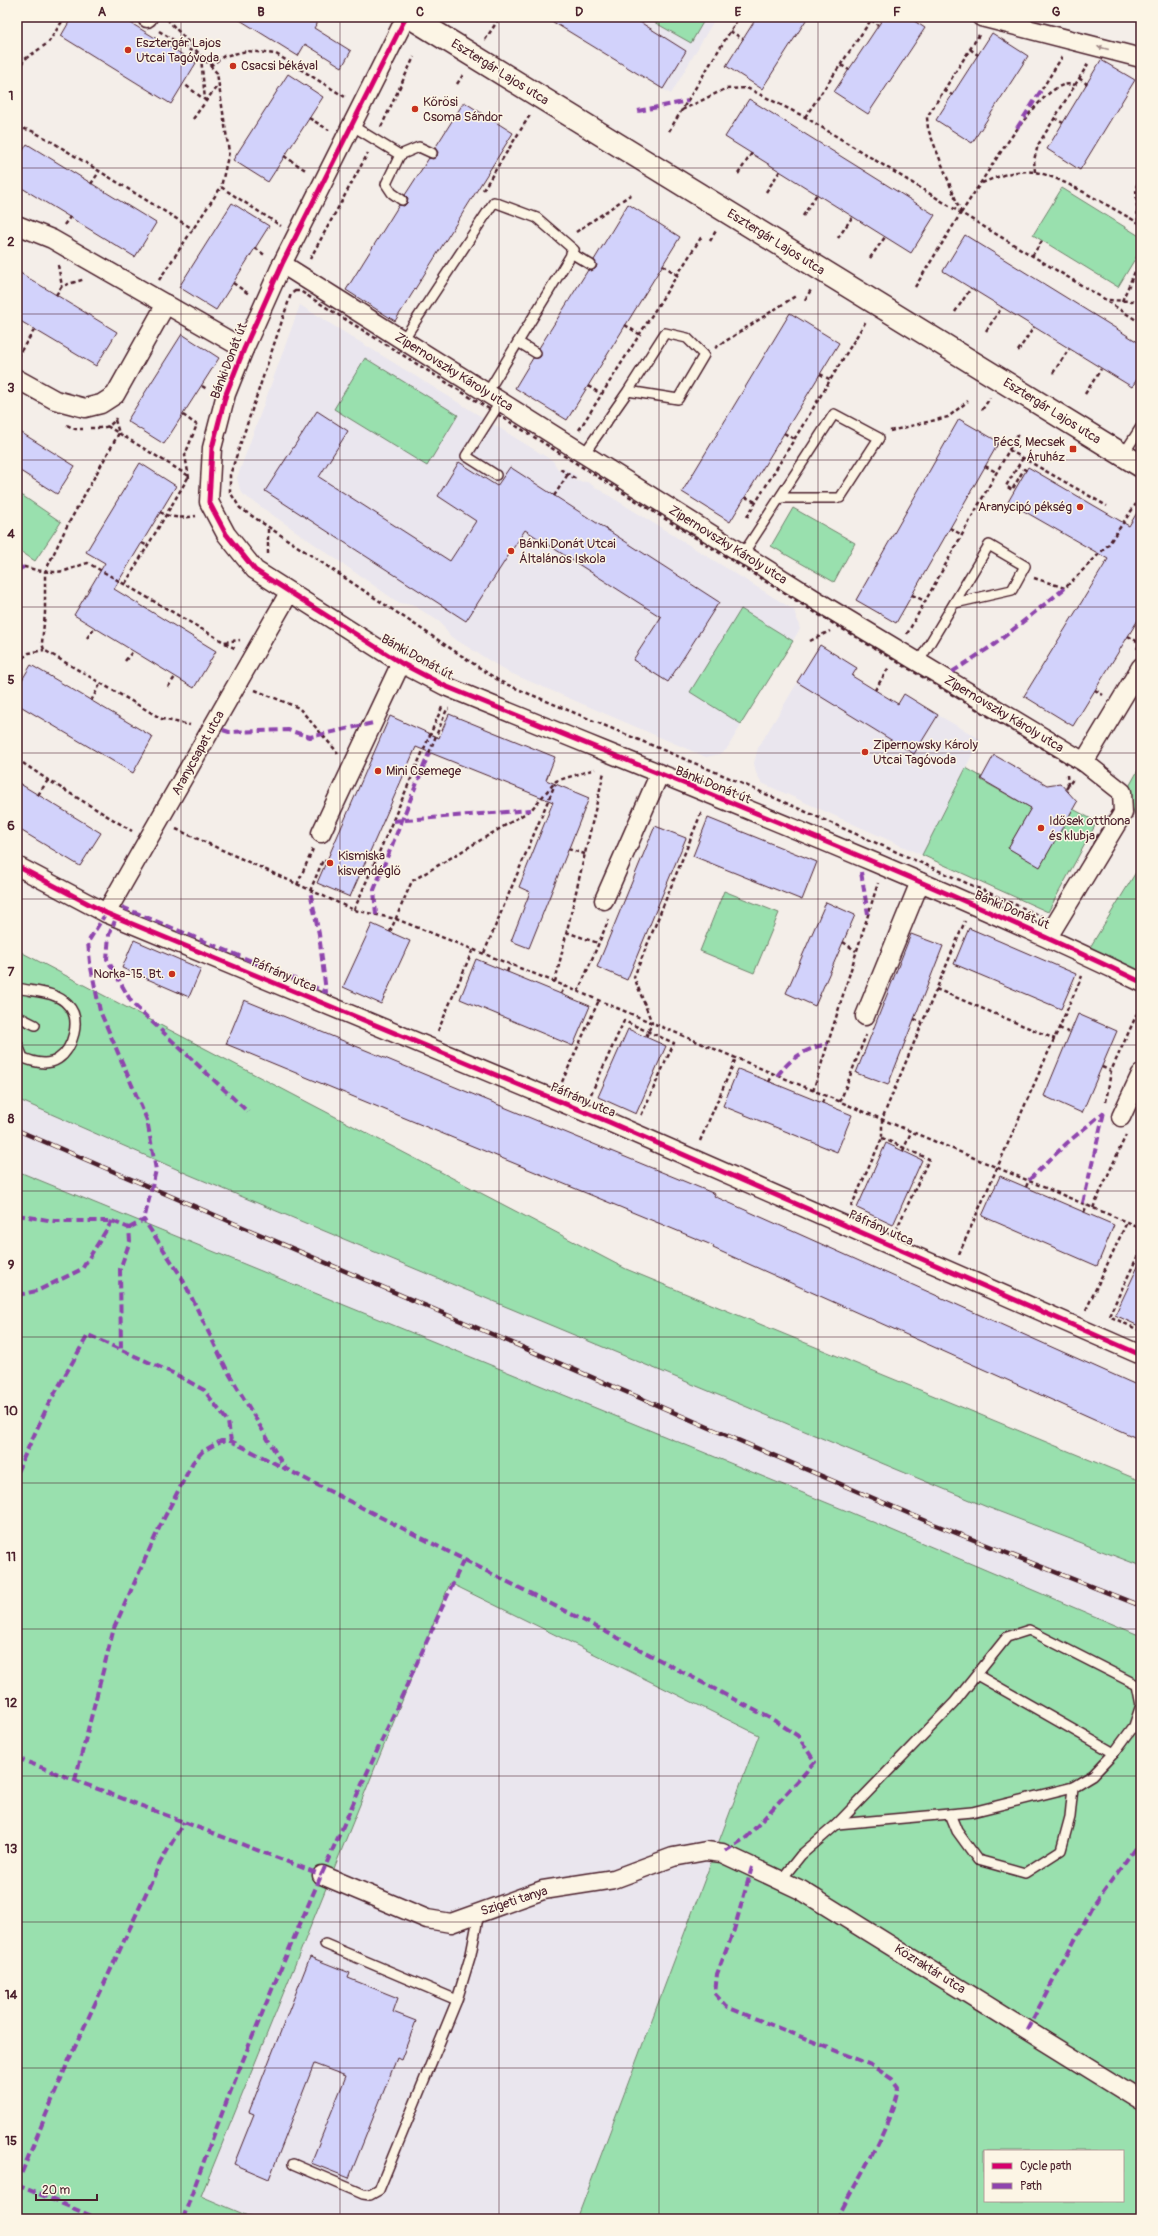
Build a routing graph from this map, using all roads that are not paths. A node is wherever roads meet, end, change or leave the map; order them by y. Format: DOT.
graph roads {
  1 [pos="406,17"];
  2 [pos="410,17"];
  3 [pos="985,18"];
  4 [pos="1141,58"];
  5 [pos="351,125"];
  6 [pos="432,153"];
  7 [pos="400,155"];
  8 [pos="402,200"];
  9 [pos="17,225"];
  10 [pos="572,254"];
  11 [pos="282,264"];
  12 [pos="591,265"];
  13 [pos="166,304"];
  14 [pos="403,340"];
  15 [pos="518,342"];
  16 [pos="244,349"];
  17 [pos="536,353"];
  18 [pos="18,388"];
  19 [pos="628,391"];
  20 [pos="494,402"];
  21 [pos="1141,427"];
  22 [pos="586,451"];
  23 [pos="1123,455"];
  24 [pos="1141,466"];
  25 [pos="496,475"];
  26 [pos="780,498"];
  27 [pos="743,554"];
  28 [pos="289,593"];
  29 [pos="955,603"];
  30 [pos="1137,661"];
  31 [pos="918,663"];
  32 [pos="400,664"];
  33 [pos="1084,762"];
  34 [pos="659,775"];
  35 [pos="321,833"];
  36 [pos="17,866"];
  37 [pos="920,882"];
  38 [pos="604,900"];
  39 [pos="106,913"];
  40 [pos="1048,937"];
  41 [pos="1141,982"];
  42 [pos="17,988"];
  43 [pos="17,1016"];
  44 [pos="867,1022"];
  45 [pos="35,1025"];
  46 [pos="17,1043"];
  47 [pos="20,1057"];
  48 [pos="1141,1074"];
  49 [pos="1124,1125"];
  50 [pos="1141,1355"];
  51 [pos="977,1675"];
  52 [pos="1141,1705"];
  53 [pos="1114,1752"];
  54 [pos="1073,1787"];
  55 [pos="950,1814"];
  56 [pos="837,1824"];
  57 [pos="712,1851"];
  58 [pos="322,1875"];
  59 [pos="781,1880"];
  60 [pos="479,1913"];
  61 [pos="325,1944"];
  62 [pos="457,2000"];
  63 [pos="1141,2101"];
  64 [pos="292,2164"];
  1 -- 5 [label="street, Bánki Donát út"];
  2 -- 23 [label="street, Esztergár Lajos utca"];
  4 -- 3 [label="street, one-way"];
  5 -- 7 [label="lane"];
  5 -- 11 [label="street, Bánki Donát út"];
  6 -- 7 [label="lane"];
  7 -- 8 [label="lane"];
  9 -- 13 [label="street, Bánki Donát út"];
  10 -- 12 [label="lane"];
  10 -- 14 [label="lane"];
  10 -- 15 [label="lane"];
  11 -- 14 [label="street, Zipernovszky Károly utca"];
  11 -- 16 [label="street, Bánki Donát út"];
  13 -- 16 [label="street, Bánki Donát út"];
  13 -- 18 [label="street"];
  14 -- 20 [label="street, Zipernovszky Károly utca"];
  15 -- 17 [label="lane"];
  15 -- 20 [label="lane"];
  16 -- 28 [label="street, Bánki Donát út"];
  19 -- 19 [label="lane"];
  19 -- 22 [label="lane"];
  20 -- 22 [label="street, Zipernovszky Károly utca"];
  20 -- 25 [label="lane"];
  21 -- 23 [label="lane"];
  22 -- 27 [label="street, Zipernovszky Károly utca"];
  23 -- 24 [label="street, Esztergár Lajos utca"];
  26 -- 26 [label="lane"];
  26 -- 27 [label="lane"];
  27 -- 31 [label="street, Zipernovszky Károly utca"];
  28 -- 32 [label="street, Bánki Donát út"];
  28 -- 39 [label="street, Aranycsapat utca"];
  29 -- 29 [label="lane"];
  29 -- 31 [label="lane"];
  30 -- 33 [label="street"];
  31 -- 33 [label="street, Zipernovszky Károly utca"];
  32 -- 34 [label="street, Bánki Donát út"];
  32 -- 35 [label="street"];
  33 -- 40 [label="street, Zipernovszky Károly utca"];
  34 -- 37 [label="street, Bánki Donát út"];
  34 -- 38 [label="street"];
  36 -- 39 [label="street, Páfrány utca"];
  37 -- 40 [label="street, Bánki Donát út"];
  37 -- 44 [label="street"];
  39 -- 50 [label="street, Páfrány utca"];
  40 -- 41 [label="street, Bánki Donát út"];
  42 -- 47 [label="lane"];
  43 -- 45 [label="lane"];
  46 -- 47 [label="lane"];
  48 -- 49 [label="street"];
  51 -- 52 [label="lane"];
  51 -- 53 [label="lane"];
  51 -- 56 [label="lane"];
  52 -- 53 [label="lane"];
  53 -- 54 [label="lane"];
  54 -- 55 [label="lane"];
  54 -- 55 [label="lane"];
  55 -- 56 [label="lane"];
  56 -- 59 [label="lane"];
  57 -- 59 [label="street, Közraktár utca"];
  57 -- 60 [label="street, Szigeti tanya"];
  58 -- 60 [label="street, Szigeti tanya"];
  59 -- 63 [label="street, Közraktár utca"];
  60 -- 62 [label="lane"];
  61 -- 62 [label="lane"];
  62 -- 64 [label="lane"];
}
